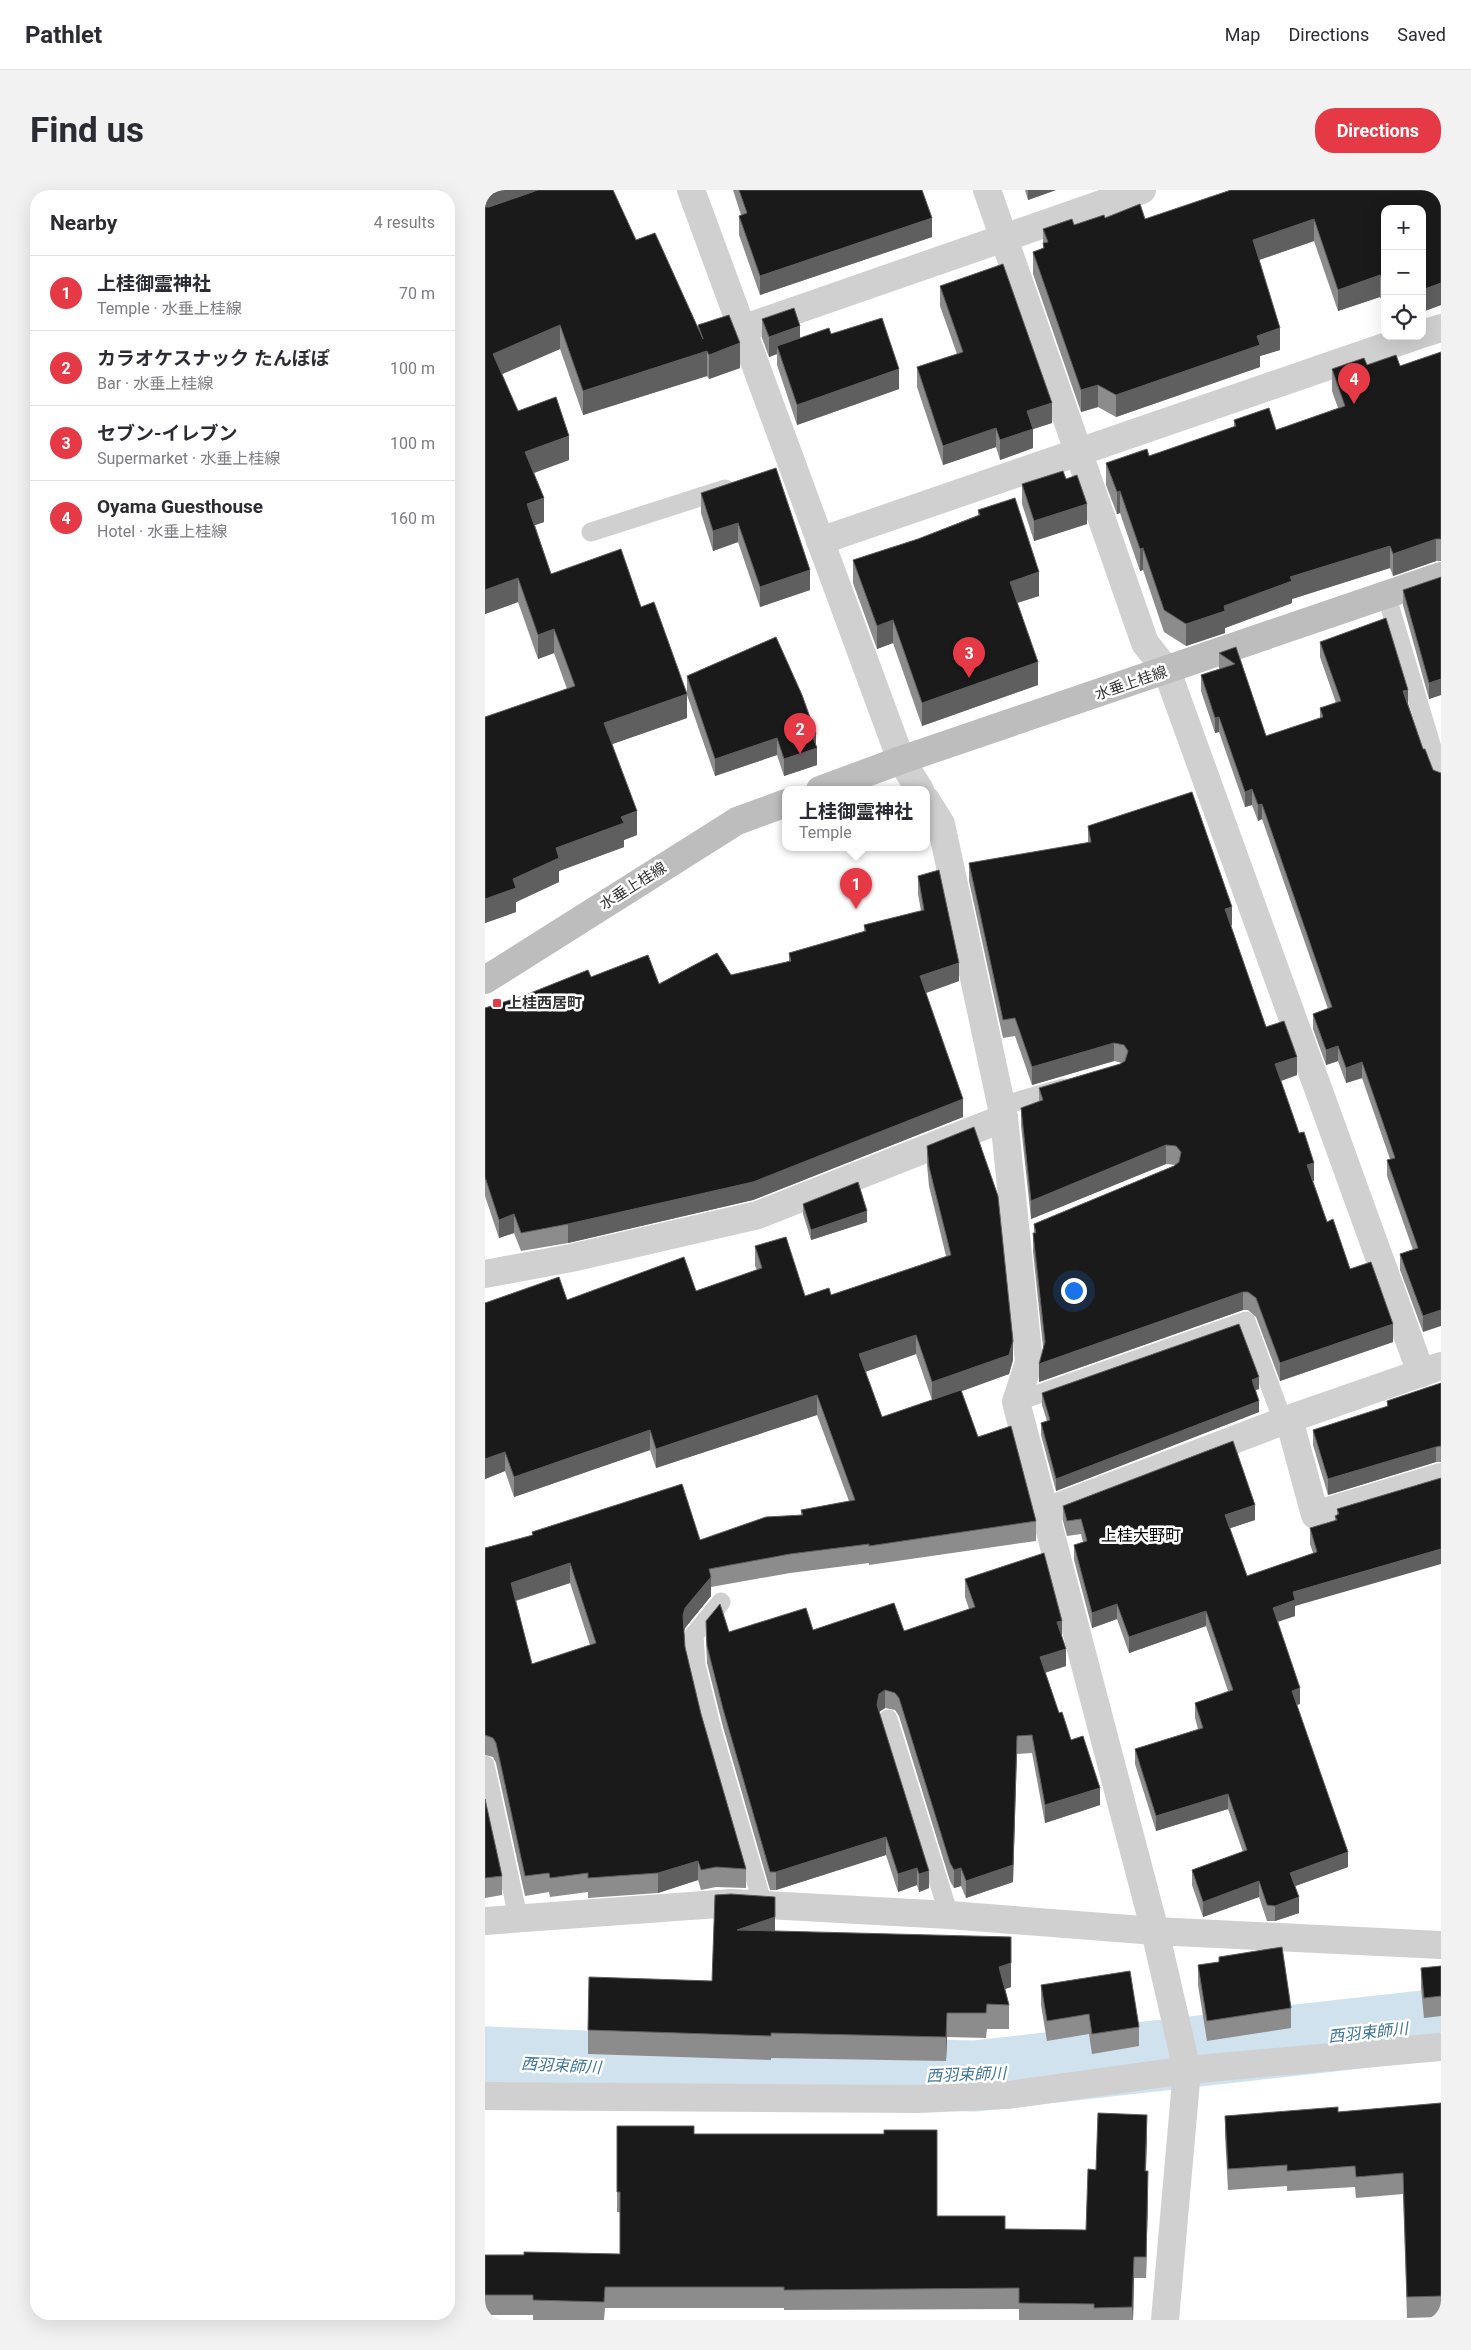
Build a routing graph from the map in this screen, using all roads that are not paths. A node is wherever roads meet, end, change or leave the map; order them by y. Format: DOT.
graph roads {
  1 [pos="691,190"];
  2 [pos="987,190"];
  3 [pos="1142,190"];
  4 [pos="1004,240"];
  5 [pos="1441,328"];
  6 [pos="742,330"];
  7 [pos="1426,333"];
  8 [pos="1405,340"];
  9 [pos="1079,454"];
  10 [pos="747,482"];
  11 [pos="591,532"];
  12 [pos="820,541"];
  13 [pos="1441,576"];
  14 [pos="1386,594"];
  15 [pos="1167,671"];
  16 [pos="901,760"];
  17 [pos="1441,778"];
  18 [pos="831,786"];
  19 [pos="917,786"];
  20 [pos="782,804"];
  21 [pos="930,806"];
  22 [pos="485,980"];
  23 [pos="1081,1082"];
  24 [pos="1002,1112"];
  25 [pos="485,1274"];
  26 [pos="1431,1370"];
  27 [pos="1016,1402"];
  28 [pos="1286,1420"];
  29 [pos="1441,1477"];
  30 [pos="1044,1512"];
  31 [pos="721,1602"];
  32 [pos="888,1719"];
  33 [pos="485,1765"];
  34 [pos="763,1905"];
  35 [pos="949,1916"];
  36 [pos="518,1918"];
  37 [pos="485,1921"];
  38 [pos="1155,1931"];
  39 [pos="1441,1945"];
  40 [pos="1441,2047"];
  41 [pos="1187,2068"];
  42 [pos="485,2096"];
  43 [pos="1165,2320"];
  1 -- 6 [label="street"];
  2 -- 4 [label="street"];
  3 -- 4 [label="street"];
  4 -- 6 [label="street"];
  4 -- 9 [label="street"];
  5 -- 7 [label="street"];
  6 -- 12 [label="street"];
  8 -- 9 [label="street"];
  9 -- 12 [label="street"];
  9 -- 15 [label="street"];
  10 -- 11 [label="lane"];
  12 -- 16 [label="street"];
  13 -- 14 [label="main road, 水垂上桂線"];
  14 -- 15 [label="main road, 水垂上桂線"];
  14 -- 17 [label="lane"];
  15 -- 16 [label="main road, 水垂上桂線"];
  15 -- 26 [label="street"];
  16 -- 18 [label="main road, 水垂上桂線"];
  16 -- 19 [label="street"];
  20 -- 22 [label="main road, 水垂上桂線"];
  21 -- 24 [label="street"];
  23 -- 24 [label="lane"];
  24 -- 25 [label="street"];
  24 -- 27 [label="street"];
  26 -- 28 [label="street"];
  27 -- 28 [label="lane"];
  27 -- 30 [label="street"];
  28 -- 29 [label="street"];
  28 -- 30 [label="street"];
  30 -- 38 [label="street"];
  31 -- 34 [label="lane"];
  32 -- 35 [label="lane"];
  33 -- 36 [label="lane"];
  34 -- 35 [label="street"];
  34 -- 36 [label="street"];
  35 -- 38 [label="street"];
  36 -- 37 [label="street"];
  38 -- 39 [label="street"];
  38 -- 41 [label="street"];
  40 -- 41 [label="street"];
  41 -- 42 [label="street"];
  41 -- 43 [label="street"];
}
